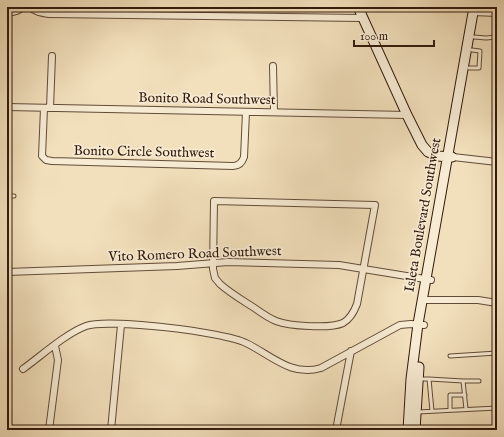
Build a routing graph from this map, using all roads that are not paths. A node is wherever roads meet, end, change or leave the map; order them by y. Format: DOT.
graph roads {
  1 [pos="29,7"];
  2 [pos="358,7"];
  3 [pos="476,10"];
  4 [pos="497,13"];
  5 [pos="7,15"];
  6 [pos="362,18"];
  7 [pos="474,37"];
  8 [pos="497,37"];
  9 [pos="52,56"];
  10 [pos="273,66"];
  11 [pos="7,108"];
  12 [pos="47,108"];
  13 [pos="246,112"];
  14 [pos="274,112"];
  15 [pos="407,115"];
  16 [pos="450,157"];
  17 [pos="497,162"];
  18 [pos="7,196"];
  19 [pos="14,196"];
  20 [pos="213,263"];
  21 [pos="364,268"];
  22 [pos="7,272"];
  23 [pos="428,279"];
  24 [pos="425,300"];
  25 [pos="497,304"];
  26 [pos="122,325"];
  27 [pos="421,325"];
  28 [pos="55,346"];
  29 [pos="351,351"];
  30 [pos="497,353"];
  31 [pos="450,356"];
  32 [pos="23,369"];
  33 [pos="415,379"];
  34 [pos="429,379"];
  35 [pos="463,381"];
  36 [pos="479,381"];
  37 [pos="465,395"];
  38 [pos="497,408"];
  39 [pos="466,409"];
  40 [pos="450,410"];
  41 [pos="432,411"];
  42 [pos="416,412"];
  43 [pos="49,430"];
  44 [pos="111,430"];
  45 [pos="336,430"];
  46 [pos="408,430"];
  47 [pos="415,430"];
  1 -- 5 [label="lane"];
  1 -- 6 [label="street"];
  2 -- 6 [label="main road"];
  3 -- 4 [label="street"];
  3 -- 7 [label="main road, Isleta Boulevard Southwest"];
  3 -- 16 [label="main road, Isleta Boulevard Southwest"];
  6 -- 15 [label="main road"];
  7 -- 8 [label="lane"];
  7 -- 16 [label="main road, Isleta Boulevard Southwest"];
  9 -- 12 [label="street"];
  10 -- 14 [label="street"];
  11 -- 12 [label="street, Bonito Road Southwest"];
  12 -- 13 [label="street, Bonito Road Southwest"];
  12 -- 13 [label="street, Bonito Circle Southwest"];
  13 -- 14 [label="street, Bonito Road Southwest"];
  14 -- 15 [label="street, Bonito Road Southwest"];
  15 -- 16 [label="main road"];
  16 -- 17 [label="street"];
  16 -- 23 [label="main road, Isleta Boulevard Southwest"];
  18 -- 19 [label="lane"];
  20 -- 21 [label="street, Vito Romero Road Southwest"];
  20 -- 21 [label="street"];
  20 -- 21 [label="street"];
  20 -- 22 [label="street, Vito Romero Road Southwest"];
  21 -- 23 [label="street, Vito Romero Road Southwest"];
  23 -- 24 [label="main road, Isleta Boulevard Southwest"];
  24 -- 25 [label="street"];
  24 -- 27 [label="main road, Isleta Boulevard Southwest"];
  26 -- 28 [label="street"];
  26 -- 29 [label="street"];
  26 -- 44 [label="street"];
  27 -- 29 [label="street"];
  27 -- 33 [label="main road, Isleta Boulevard Southwest"];
  28 -- 32 [label="street"];
  28 -- 43 [label="street"];
  29 -- 45 [label="street"];
  30 -- 31 [label="lane"];
  33 -- 34 [label="lane"];
  33 -- 42 [label="main road, Isleta Boulevard Southwest"];
  33 -- 46 [label="main road, Isleta Boulevard Southwest"];
  34 -- 35 [label="lane"];
  34 -- 41 [label="lane"];
  35 -- 36 [label="lane"];
  35 -- 37 [label="lane"];
  37 -- 39 [label="lane"];
  37 -- 40 [label="lane"];
  38 -- 39 [label="lane"];
  39 -- 40 [label="lane"];
  40 -- 41 [label="lane"];
  41 -- 42 [label="lane"];
  42 -- 47 [label="main road, Isleta Boulevard Southwest"];
}
